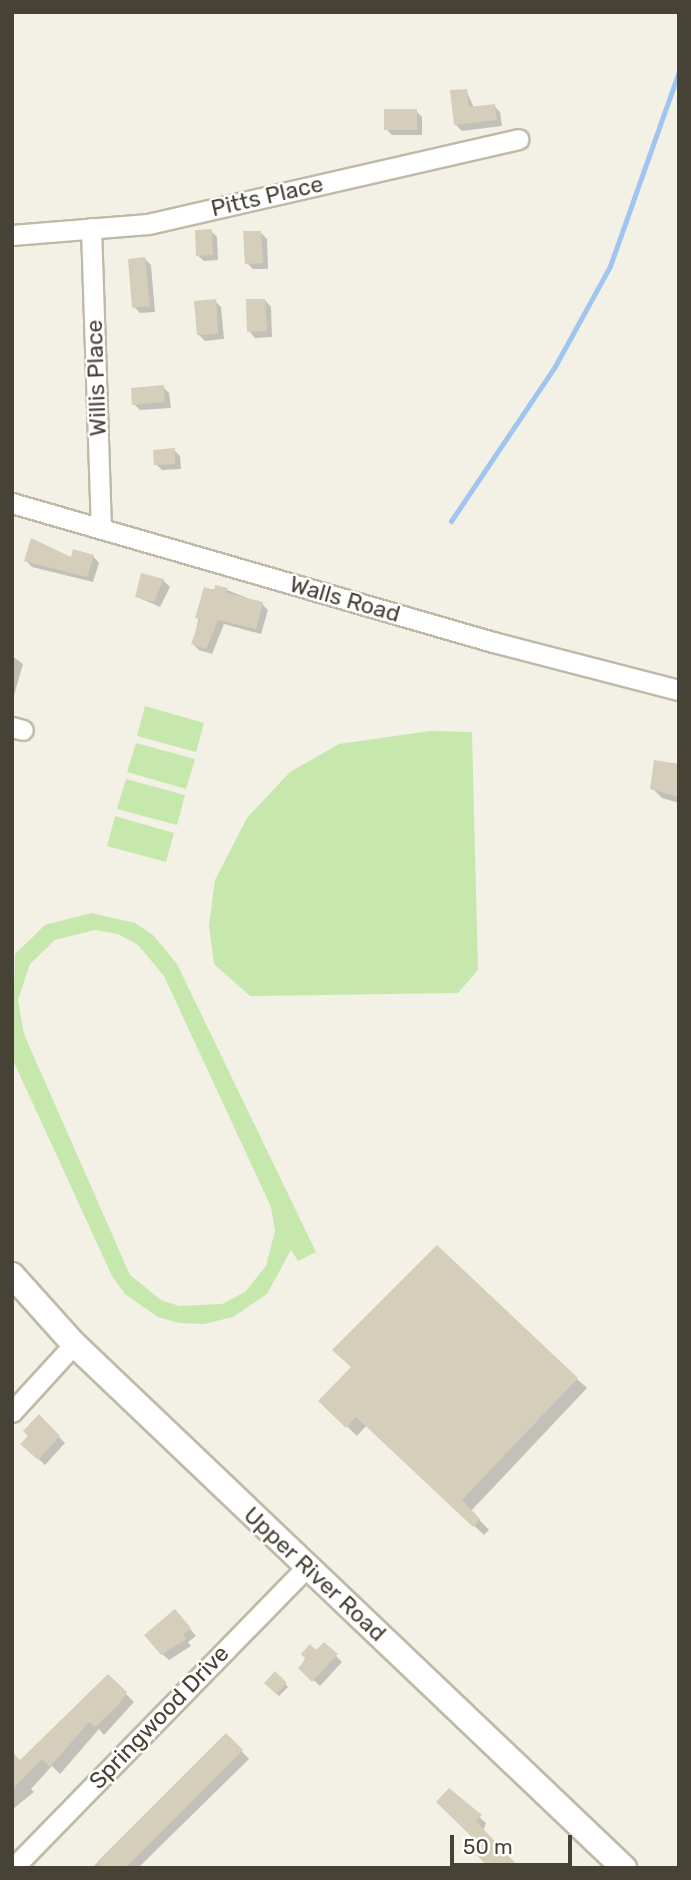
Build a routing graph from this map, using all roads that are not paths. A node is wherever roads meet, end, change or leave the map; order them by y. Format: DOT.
graph roads {
  1 [pos="518,139"];
  2 [pos="91,228"];
  3 [pos="12,235"];
  4 [pos="12,503"];
  5 [pos="101,527"];
  6 [pos="679,690"];
  7 [pos="12,1275"];
  8 [pos="75,1344"];
  9 [pos="12,1412"];
  10 [pos="307,1567"];
  11 [pos="13,1868"];
  12 [pos="624,1868"];
  1 -- 2 [label="street, Pitts Place"];
  2 -- 3 [label="street, Pitts Place"];
  2 -- 5 [label="street, Willis Place"];
  4 -- 5 [label="street, Walls Road"];
  5 -- 6 [label="street, Walls Road"];
  7 -- 8 [label="street, Upper River Road"];
  8 -- 9 [label="street"];
  8 -- 10 [label="street, Upper River Road"];
  10 -- 11 [label="street, Springwood Drive"];
  10 -- 12 [label="street, Upper River Road"];
}
